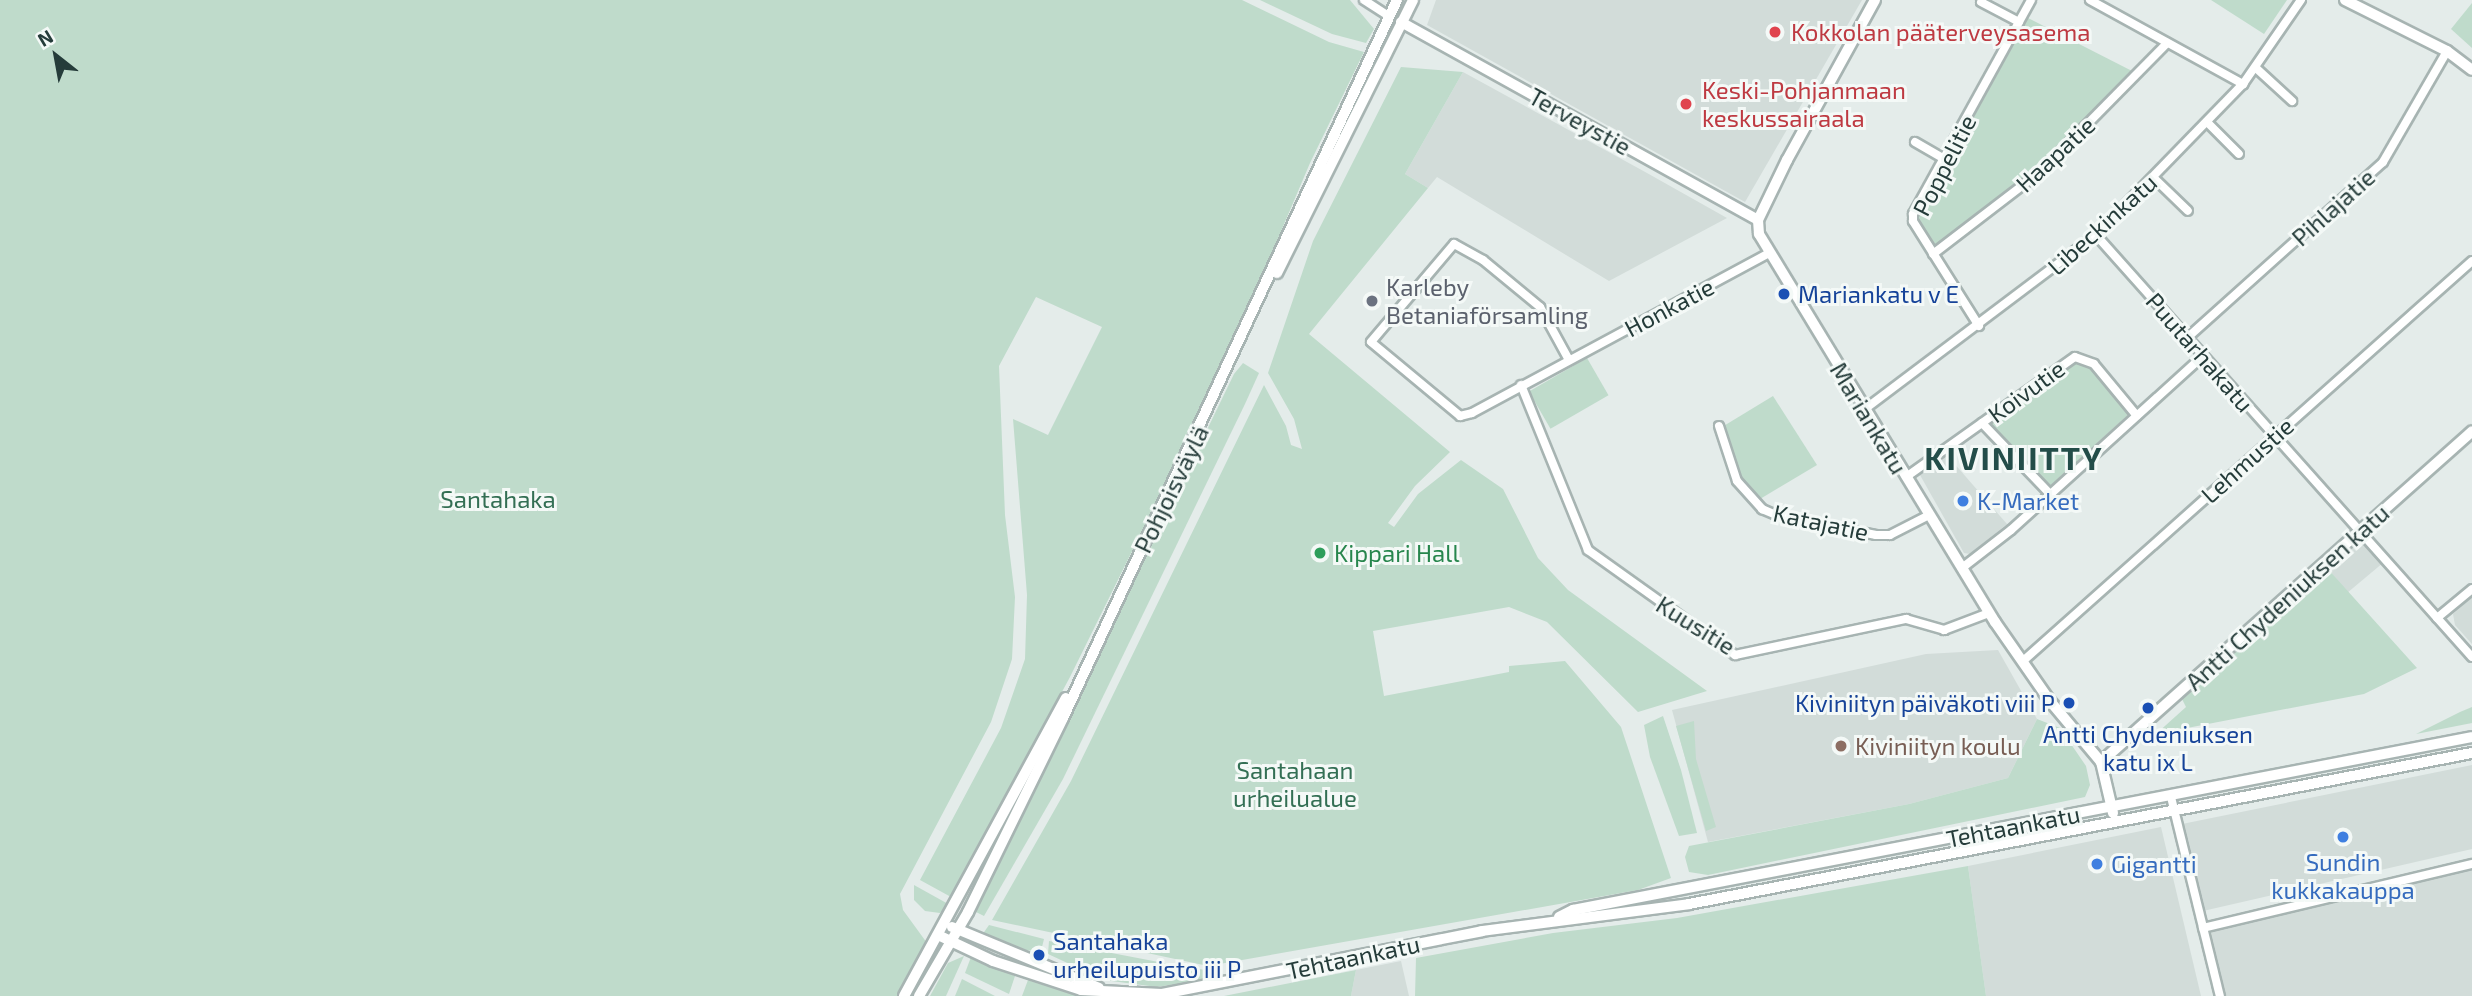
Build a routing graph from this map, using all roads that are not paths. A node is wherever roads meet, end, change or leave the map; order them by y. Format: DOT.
graph roads {
  1 [pos="1364,0"];
  2 [pos="1397,0"];
  3 [pos="1413,0"];
  4 [pos="1875,0"];
  5 [pos="2031,0"];
  6 [pos="2090,0"];
  7 [pos="2301,0"];
  8 [pos="2345,0"];
  9 [pos="1981,2"];
  10 [pos="1389,16"];
  11 [pos="1401,22"];
  12 [pos="2019,22"];
  13 [pos="2167,43"];
  14 [pos="2447,51"];
  15 [pos="2256,68"];
  16 [pos="2472,70"];
  17 [pos="2243,84"];
  18 [pos="2292,101"];
  19 [pos="2207,122"];
  20 [pos="1915,142"];
  21 [pos="2239,154"];
  22 [pos="1945,159"];
  23 [pos="2154,178"];
  24 [pos="2188,211"];
  25 [pos="1758,220"];
  26 [pos="2096,235"];
  27 [pos="1769,253"];
  28 [pos="1933,254"];
  29 [pos="2472,261"];
  30 [pos="1261,302"];
  31 [pos="1979,326"];
  32 [pos="2187,338"];
  33 [pos="2203,356"];
  34 [pos="1569,360"];
  35 [pos="1521,385"];
  36 [pos="1865,409"];
  37 [pos="2137,416"];
  38 [pos="1982,423"];
  39 [pos="1719,426"];
  40 [pos="2472,431"];
  41 [pos="2273,436"];
  42 [pos="1906,477"];
  43 [pos="2050,494"];
  44 [pos="1929,515"];
  45 [pos="2359,532"];
  46 [pos="1962,568"];
  47 [pos="2472,589"];
  48 [pos="1989,613"];
  49 [pos="2437,618"];
  50 [pos="2472,657"];
  51 [pos="2023,661"];
  52 [pos="1081,675"];
  53 [pos="2472,737"];
  54 [pos="2472,753"];
  55 [pos="2101,762"];
  56 [pos="2171,797"];
  57 [pos="2112,807"];
  58 [pos="2174,811"];
  59 [pos="2115,822"];
  60 [pos="2472,864"];
  61 [pos="1556,918"];
  62 [pos="944,923"];
  63 [pos="2203,928"];
  64 [pos="958,929"];
  65 [pos="938,935"];
  66 [pos="951,942"];
  67 [pos="1108,991"];
  68 [pos="904,996"];
  69 [pos="919,996"];
  70 [pos="2220,996"];
  1 -- 10 [label="street"];
  2 -- 10 [label="main road, Pohjoisväylä"];
  3 -- 11 [label="main road, Pohjoisväylä"];
  4 -- 25 [label="street"];
  5 -- 12 [label="street, Poppelitie"];
  6 -- 13 [label="street"];
  7 -- 15 [label="street, Libeckinkatu"];
  8 -- 14 [label="street"];
  9 -- 12 [label="street"];
  10 -- 11 [label="main road"];
  10 -- 30 [label="main road, Pohjoisväylä"];
  11 -- 25 [label="street, Terveystie"];
  11 -- 30 [label="main road, Pohjoisväylä"];
  12 -- 22 [label="street, Poppelitie"];
  13 -- 17 [label="street"];
  13 -- 28 [label="street, Haapatie"];
  14 -- 16 [label="street"];
  14 -- 32 [label="street, Pihlajatie"];
  15 -- 17 [label="street, Libeckinkatu"];
  15 -- 18 [label="street"];
  17 -- 19 [label="street, Libeckinkatu"];
  19 -- 21 [label="street"];
  19 -- 23 [label="street, Libeckinkatu"];
  20 -- 22 [label="street"];
  22 -- 28 [label="street, Poppelitie"];
  23 -- 24 [label="street"];
  23 -- 26 [label="street, Libeckinkatu"];
  25 -- 27 [label="street, Mariankatu"];
  26 -- 31 [label="street, Libeckinkatu"];
  26 -- 32 [label="street, Puutarhakatu"];
  27 -- 34 [label="street, Honkatie"];
  27 -- 36 [label="street, Mariankatu"];
  28 -- 31 [label="street, Poppelitie"];
  29 -- 41 [label="street, Lehmustie"];
  30 -- 52 [label="main road, Pohjoisväylä"];
  31 -- 36 [label="street, Libeckinkatu"];
  32 -- 33 [label="street, Puutarhakatu"];
  33 -- 37 [label="street"];
  33 -- 41 [label="street, Puutarhakatu"];
  34 -- 35 [label="street, Honkatie"];
  34 -- 35 [label="street, Honkatie"];
  35 -- 48 [label="street, Kuusitie"];
  36 -- 42 [label="street, Mariankatu"];
  37 -- 38 [label="street, Koivutie"];
  37 -- 43 [label="street"];
  38 -- 42 [label="street, Koivutie"];
  38 -- 43 [label="street"];
  39 -- 44 [label="street, Katajatie"];
  40 -- 45 [label="main road, Antti Chydeniuksen katu"];
  41 -- 45 [label="street, Puutarhakatu"];
  41 -- 51 [label="street, Lehmustie"];
  42 -- 44 [label="street, Mariankatu"];
  43 -- 46 [label="street"];
  44 -- 46 [label="street, Mariankatu"];
  45 -- 49 [label="street, Puutarhakatu"];
  45 -- 55 [label="main road, Antti Chydeniuksen katu"];
  46 -- 48 [label="street, Mariankatu"];
  47 -- 49 [label="street"];
  48 -- 51 [label="street, Mariankatu"];
  49 -- 50 [label="street, Puutarhakatu"];
  51 -- 55 [label="street, Mariankatu"];
  52 -- 62 [label="main road, Pohjoisväylä"];
  52 -- 64 [label="main road, Pohjoisväylä"];
  53 -- 56 [label="main road, Tehtaankatu"];
  54 -- 58 [label="main road, Tehtaankatu"];
  55 -- 57 [label="main road, Mariankatu"];
  56 -- 57 [label="main road, Tehtaankatu"];
  56 -- 58 [label="street"];
  57 -- 59 [label="main road, Mariankatu"];
  57 -- 61 [label="main road, Tehtaankatu"];
  58 -- 59 [label="main road, Tehtaankatu"];
  58 -- 63 [label="street"];
  59 -- 61 [label="main road, Tehtaankatu"];
  60 -- 63 [label="street"];
  61 -- 67 [label="main road, Tehtaankatu"];
  62 -- 64 [label="main road, Tehtaankatu"];
  62 -- 65 [label="main road, Pohjoisväylä"];
  63 -- 70 [label="street"];
  64 -- 66 [label="main road, Pohjoisväylä"];
  64 -- 67 [label="main road, Tehtaankatu"];
  65 -- 66 [label="main road, Tehtaankatu"];
  65 -- 68 [label="main road, Pohjoisväylä"];
  66 -- 67 [label="main road, Tehtaankatu"];
  66 -- 69 [label="main road, Pohjoisväylä"];
}
